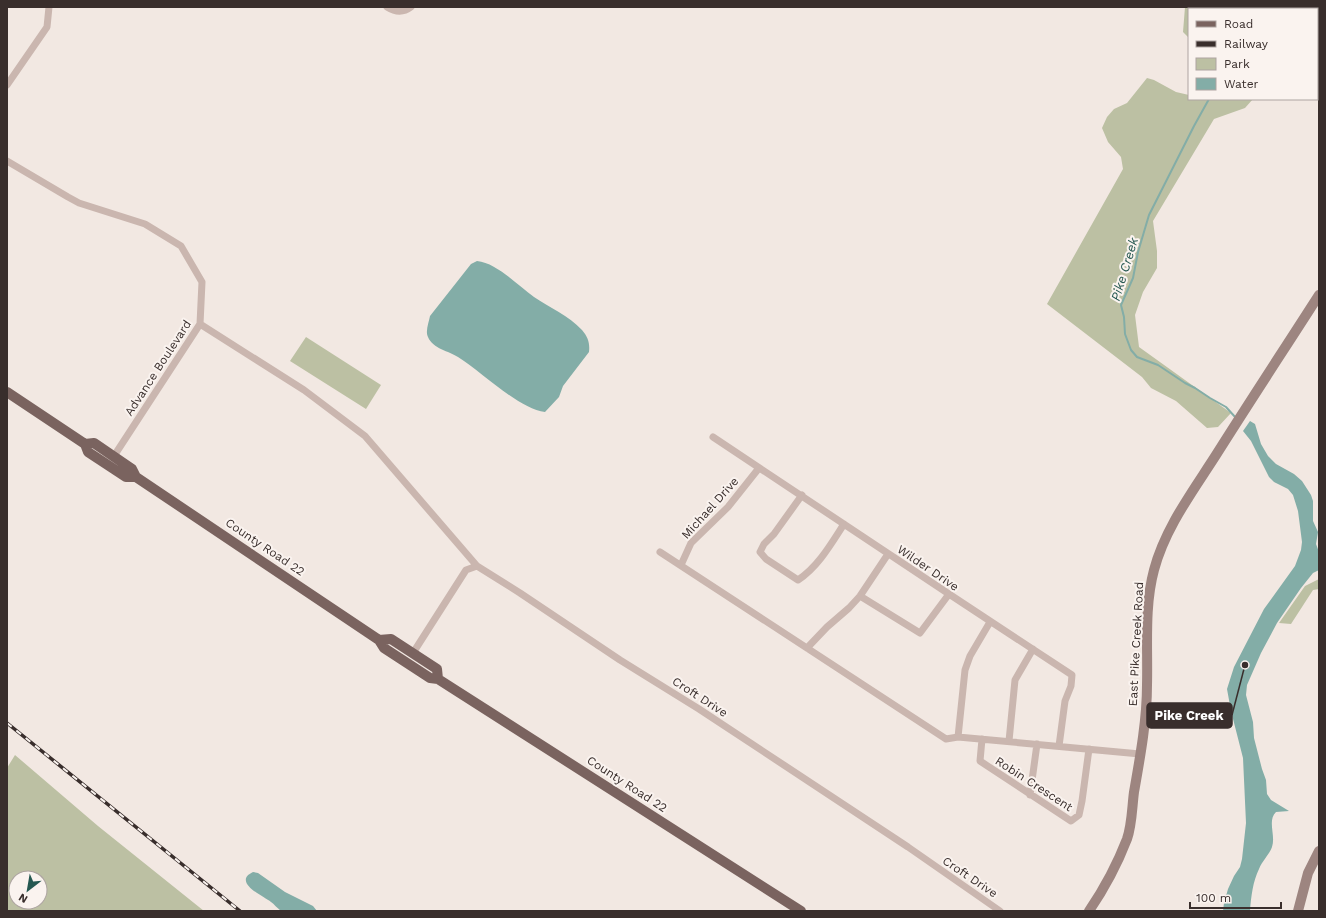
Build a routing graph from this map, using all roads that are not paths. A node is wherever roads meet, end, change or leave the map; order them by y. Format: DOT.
graph roads {
  1 [pos="49,7"];
  2 [pos="387,7"];
  3 [pos="411,7"];
  4 [pos="7,85"];
  5 [pos="7,161"];
  6 [pos="1319,295"];
  7 [pos="200,324"];
  8 [pos="7,392"];
  9 [pos="713,437"];
  10 [pos="85,444"];
  11 [pos="114,456"];
  12 [pos="759,468"];
  13 [pos="136,477"];
  14 [pos="802,496"];
  15 [pos="844,524"];
  16 [pos="660,552"];
  17 [pos="888,554"];
  18 [pos="681,565"];
  19 [pos="477,566"];
  20 [pos="949,594"];
  21 [pos="860,596"];
  22 [pos="990,622"];
  23 [pos="379,640"];
  24 [pos="807,648"];
  25 [pos="1034,648"];
  26 [pos="413,654"];
  27 [pos="438,679"];
  28 [pos="958,737"];
  29 [pos="982,739"];
  30 [pos="1009,741"];
  31 [pos="1037,744"];
  32 [pos="1059,746"];
  33 [pos="1089,750"];
  34 [pos="1140,754"];
  35 [pos="1030,795"];
  36 [pos="1319,851"];
  37 [pos="801,911"];
  38 [pos="1000,911"];
  39 [pos="1089,911"];
  40 [pos="1298,911"];
  1 -- 4 [label="street"];
  2 -- 3 [label="street"];
  5 -- 7 [label="street, Advance Boulevard"];
  6 -- 34 [label="street, East Pike Creek Road"];
  7 -- 11 [label="street, Advance Boulevard"];
  7 -- 19 [label="street, Croft Drive"];
  8 -- 10 [label="main road, County Road 22"];
  9 -- 12 [label="street, Wilder Drive"];
  10 -- 11 [label="main road, County Road 22"];
  10 -- 13 [label="main road, County Road 22"];
  11 -- 13 [label="main road, County Road 22"];
  12 -- 14 [label="street, Wilder Drive"];
  12 -- 18 [label="street, Michael Drive"];
  13 -- 23 [label="main road, County Road 22"];
  14 -- 15 [label="street, Wilder Drive"];
  14 -- 15 [label="street"];
  15 -- 17 [label="street, Wilder Drive"];
  16 -- 18 [label="street"];
  17 -- 20 [label="street, Wilder Drive"];
  17 -- 21 [label="street"];
  18 -- 24 [label="street"];
  19 -- 26 [label="street"];
  19 -- 38 [label="street, Croft Drive"];
  20 -- 21 [label="street"];
  20 -- 22 [label="street, Wilder Drive"];
  21 -- 24 [label="street"];
  22 -- 25 [label="street, Wilder Drive"];
  22 -- 28 [label="street"];
  23 -- 26 [label="main road, County Road 22"];
  23 -- 27 [label="main road, County Road 22"];
  24 -- 28 [label="street"];
  25 -- 30 [label="street"];
  25 -- 32 [label="street, Wilder Drive"];
  26 -- 27 [label="main road, County Road 22"];
  27 -- 37 [label="main road, County Road 22"];
  28 -- 29 [label="street"];
  29 -- 30 [label="street"];
  29 -- 35 [label="street, Robin Crescent"];
  30 -- 31 [label="street"];
  31 -- 32 [label="street"];
  31 -- 35 [label="street"];
  32 -- 33 [label="street"];
  33 -- 34 [label="street"];
  33 -- 35 [label="street, Robin Crescent"];
  34 -- 39 [label="street, East Pike Creek Road"];
  36 -- 40 [label="street"];
}
